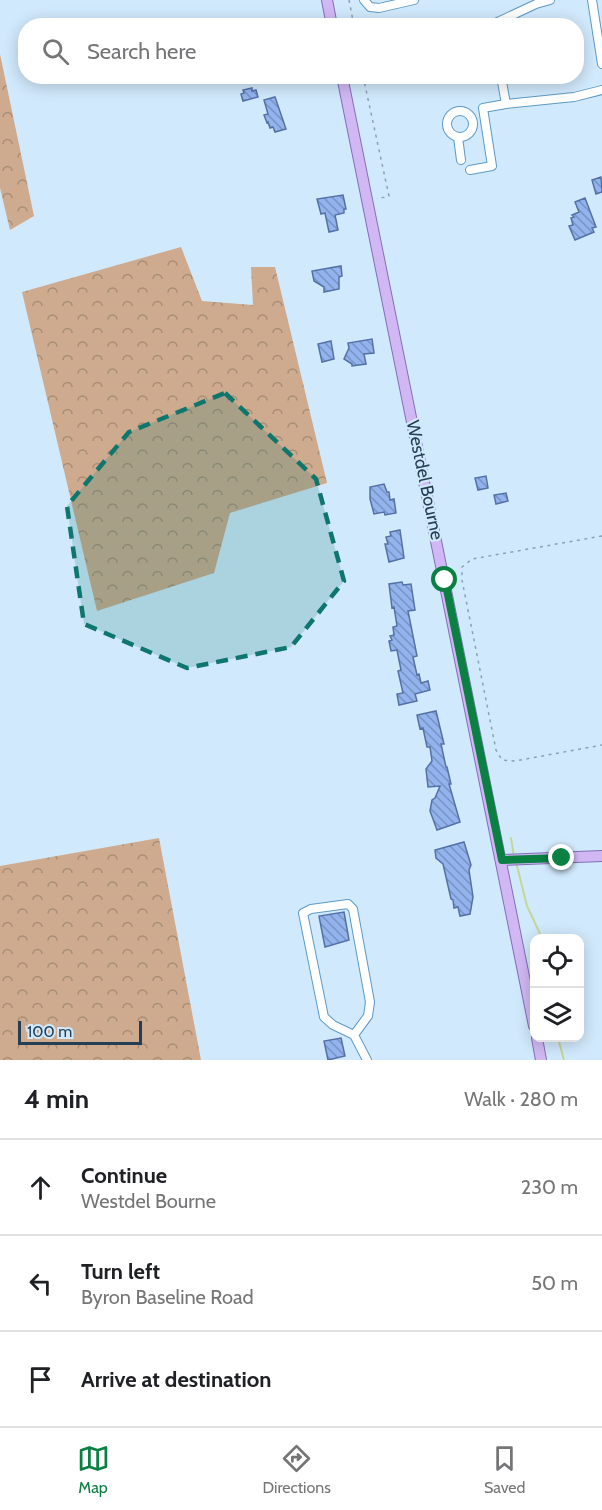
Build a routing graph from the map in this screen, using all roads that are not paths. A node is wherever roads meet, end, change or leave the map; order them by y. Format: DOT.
graph roads {
  1 [pos="327,0"];
  2 [pos="364,0"];
  3 [pos="414,0"];
  4 [pos="550,0"];
  5 [pos="592,0"];
  6 [pos="535,2"];
  7 [pos="330,18"];
  8 [pos="504,18"];
  9 [pos="602,64"];
  10 [pos="344,84"];
  11 [pos="502,84"];
  12 [pos="602,90"];
  13 [pos="506,104"];
  14 [pos="483,108"];
  15 [pos="468,115"];
  16 [pos="458,137"];
  17 [pos="461,160"];
  18 [pos="470,170"];
  19 [pos="602,856"];
  20 [pos="502,860"];
  21 [pos="530,1005"];
  22 [pos="354,1035"];
  23 [pos="538,1042"];
  24 [pos="367,1060"];
  25 [pos="541,1060"];
  1 -- 7 [label="main road"];
  2 -- 3 [label="street"];
  4 -- 6 [label="street"];
  5 -- 9 [label="street"];
  6 -- 8 [label="street"];
  10 -- 20 [label="main road, Westdel Bourne"];
  11 -- 13 [label="street"];
  12 -- 13 [label="street"];
  13 -- 14 [label="street"];
  14 -- 15 [label="street"];
  14 -- 18 [label="street"];
  15 -- 16 [label="street"];
  15 -- 16 [label="street"];
  16 -- 17 [label="street"];
  19 -- 20 [label="main road"];
  20 -- 21 [label="main road, Westdel Bourne"];
  22 -- 22 [label="street"];
  22 -- 24 [label="street"];
  23 -- 25 [label="main road"];
}
